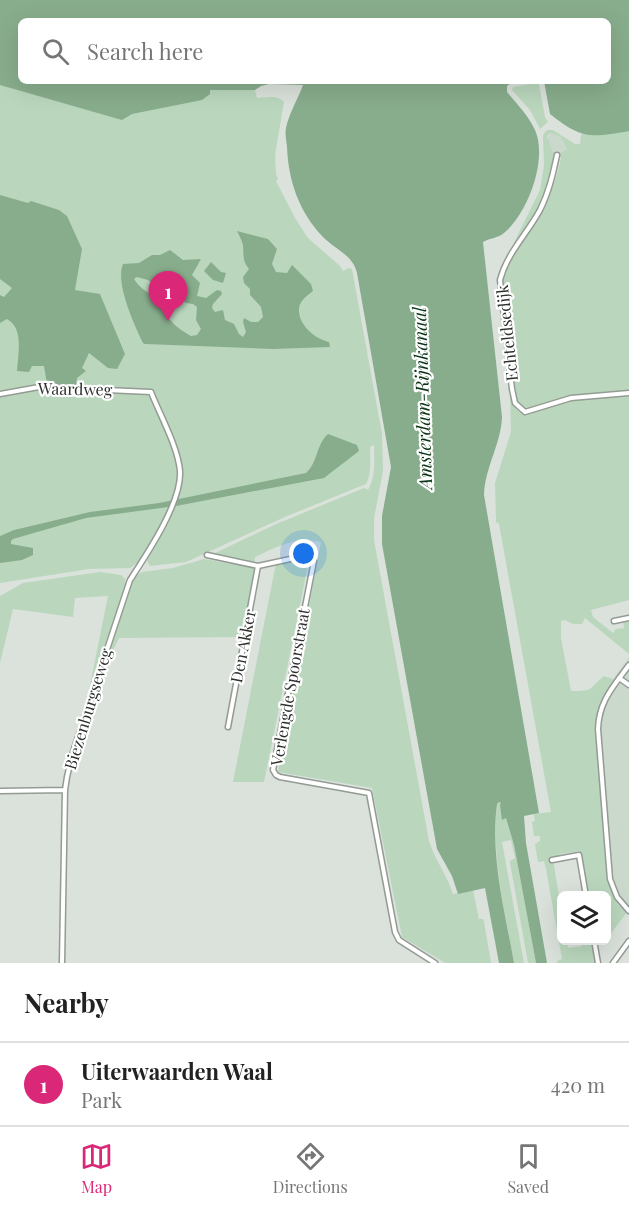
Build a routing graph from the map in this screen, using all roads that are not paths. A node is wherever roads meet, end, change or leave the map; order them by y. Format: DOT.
graph roads {
  1 [pos="557,155"];
  2 [pos="151,392"];
  3 [pos="629,393"];
  4 [pos="0,394"];
  5 [pos="207,555"];
  6 [pos="258,566"];
  7 [pos="629,618"];
  8 [pos="614,621"];
  9 [pos="629,665"];
  10 [pos="620,678"];
  11 [pos="629,685"];
  12 [pos="228,727"];
  13 [pos="66,790"];
  14 [pos="0,791"];
  15 [pos="552,860"];
  16 [pos="585,891"];
  17 [pos="629,911"];
  18 [pos="629,941"];
  19 [pos="595,945"];
  20 [pos="62,963"];
  21 [pos="435,963"];
  22 [pos="598,963"];
  23 [pos="613,963"];
  1 -- 3 [label="street, Echteldsedijk"];
  2 -- 4 [label="street, Waardweg"];
  2 -- 13 [label="street, Biezenburgseweg"];
  5 -- 6 [label="street"];
  6 -- 12 [label="street, Den Akker"];
  6 -- 21 [label="street, Verlengde Spoorstraat"];
  7 -- 8 [label="street"];
  9 -- 10 [label="street"];
  10 -- 11 [label="street"];
  10 -- 17 [label="street"];
  13 -- 14 [label="street"];
  13 -- 20 [label="street, Biezenburgseweg"];
  15 -- 16 [label="street"];
  18 -- 23 [label="street"];
  19 -- 22 [label="street"];
}
